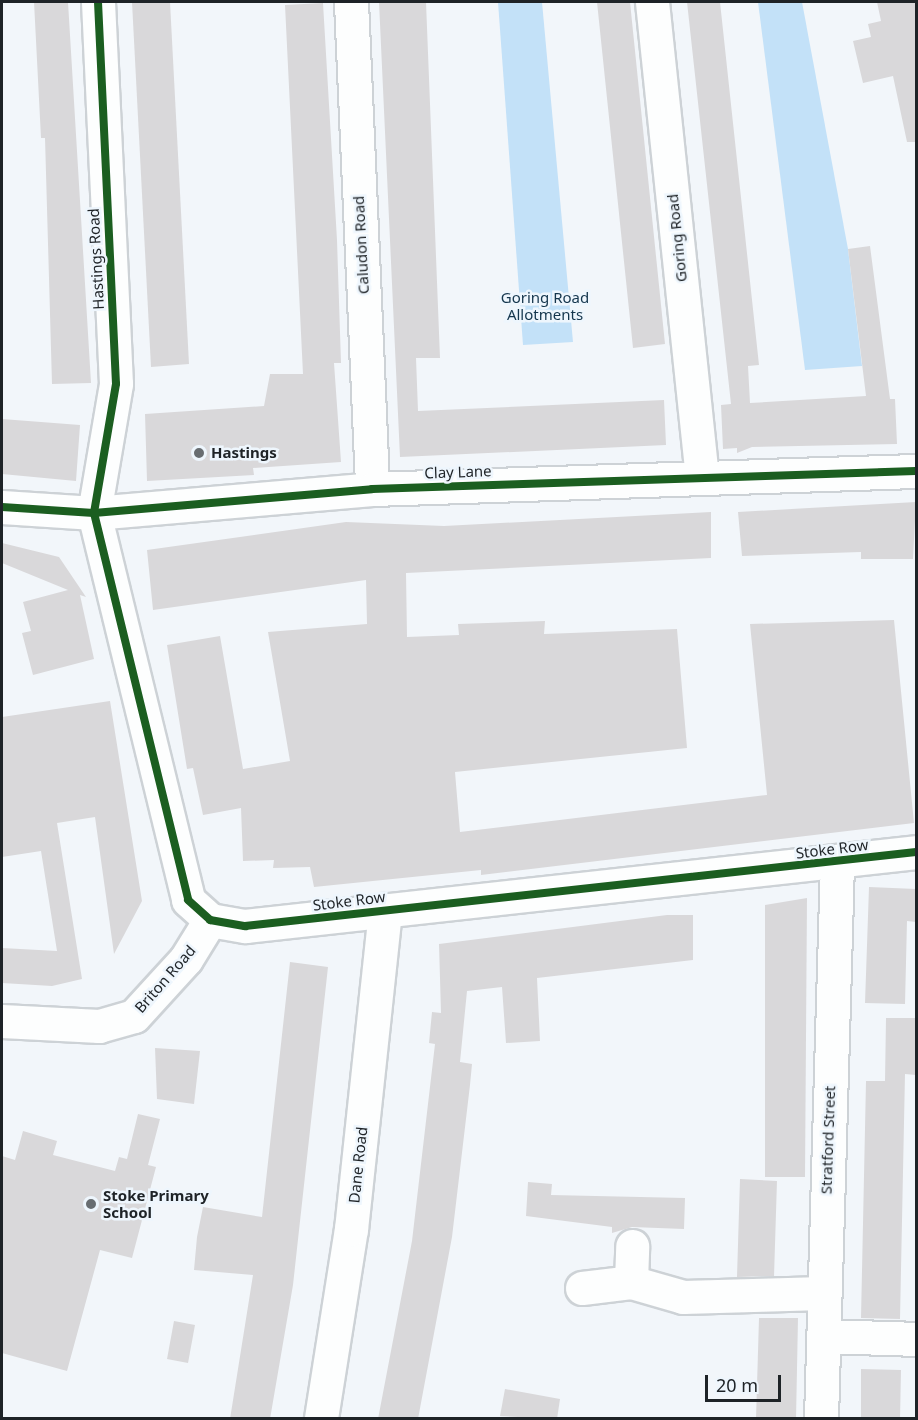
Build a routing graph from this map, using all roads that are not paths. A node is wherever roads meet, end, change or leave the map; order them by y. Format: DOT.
graph roads {
  1 [pos="98,2"];
  2 [pos="351,2"];
  3 [pos="652,2"];
  4 [pos="916,471"];
  5 [pos="702,474"];
  6 [pos="372,489"];
  7 [pos="2,507"];
  8 [pos="94,513"];
  9 [pos="916,852"];
  10 [pos="837,862"];
  11 [pos="385,910"];
  12 [pos="210,920"];
  13 [pos="2,1021"];
  14 [pos="632,1246"];
  15 [pos="631,1282"];
  16 [pos="582,1288"];
  17 [pos="823,1293"];
  18 [pos="823,1336"];
  19 [pos="916,1339"];
  20 [pos="321,1419"];
  21 [pos="821,1419"];
  1 -- 8 [label="street, Hastings Road"];
  2 -- 6 [label="street, Caludon Road"];
  3 -- 5 [label="street, Goring Road"];
  4 -- 5 [label="street, Clay Lane"];
  5 -- 6 [label="street, Clay Lane"];
  6 -- 8 [label="street, Clay Lane"];
  7 -- 8 [label="street, Clay Lane"];
  8 -- 12 [label="street"];
  9 -- 10 [label="street, Stoke Row"];
  10 -- 11 [label="street, Stoke Row"];
  10 -- 17 [label="street, Stratford Street"];
  11 -- 12 [label="street, Stoke Row"];
  11 -- 20 [label="street, Dane Road"];
  12 -- 13 [label="street, Briton Road"];
  14 -- 15 [label="street"];
  15 -- 16 [label="street"];
  15 -- 17 [label="street"];
  17 -- 18 [label="street, Stratford Street"];
  18 -- 19 [label="street"];
  18 -- 21 [label="street, Stratford Street"];
}
